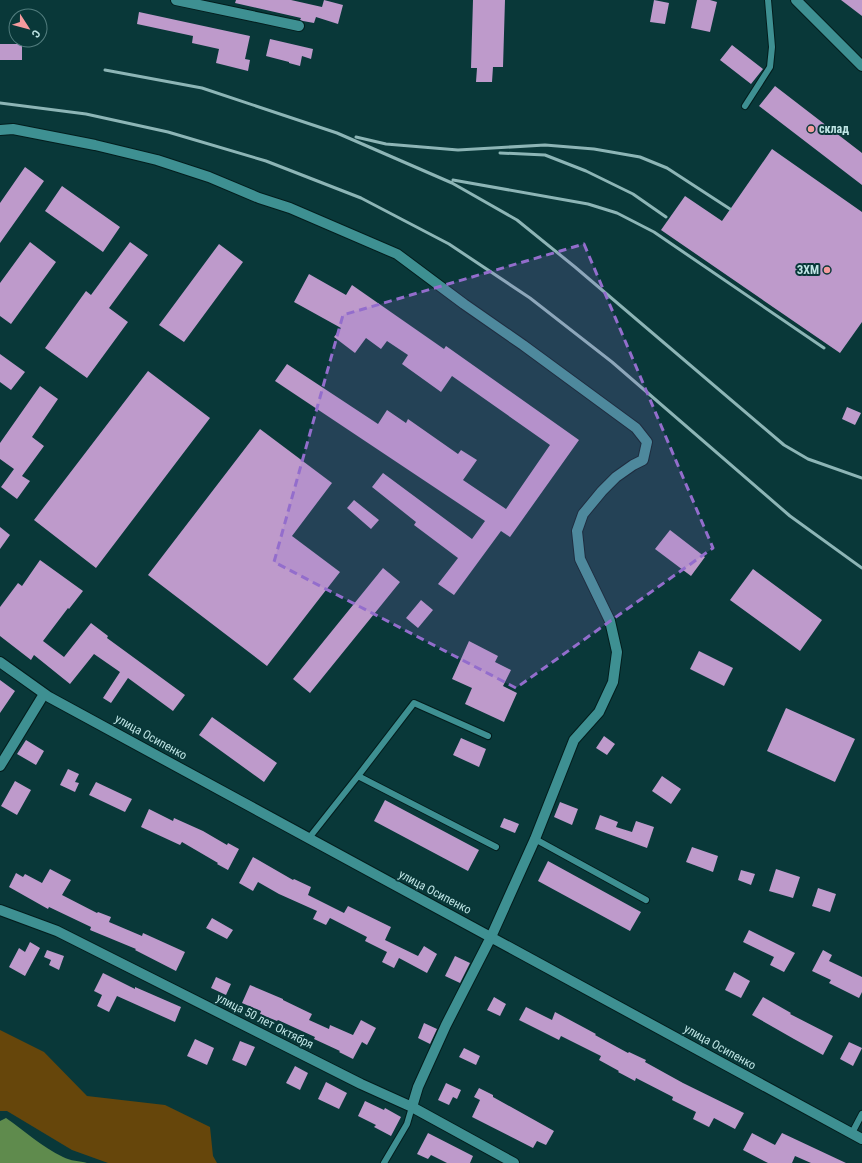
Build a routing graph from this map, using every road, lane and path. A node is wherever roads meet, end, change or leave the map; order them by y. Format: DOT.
graph roads {
  1 [pos="176,0"];
  2 [pos="768,0"];
  3 [pos="796,0"];
  4 [pos="299,26"];
  5 [pos="862,66"];
  6 [pos="745,106"];
  7 [pos="0,130"];
  8 [pos="0,662"];
  9 [pos="44,694"];
  10 [pos="488,736"];
  11 [pos="0,766"];
  12 [pos="358,776"];
  13 [pos="309,838"];
  14 [pos="535,840"];
  15 [pos="496,847"];
  16 [pos="646,900"];
  17 [pos="0,910"];
  18 [pos="491,937"];
  19 [pos="412,1107"];
  20 [pos="862,1114"];
  21 [pos="852,1134"];
  22 [pos="862,1139"];
  23 [pos="384,1163"];
  24 [pos="514,1163"];
  1 -- 4 [label="street"];
  2 -- 6 [label="lane"];
  3 -- 5 [label="street"];
  7 -- 14 [label="street"];
  8 -- 9 [label="street, улица Осипенко"];
  9 -- 11 [label="street"];
  9 -- 13 [label="street, улица Осипенко"];
  10 -- 12 [label="lane"];
  12 -- 13 [label="lane"];
  12 -- 15 [label="lane"];
  13 -- 18 [label="street, улица Осипенко"];
  14 -- 16 [label="lane"];
  14 -- 18 [label="street"];
  17 -- 19 [label="street, улица 50 лет Октября"];
  18 -- 19 [label="street"];
  18 -- 21 [label="street, улица Осипенко"];
  19 -- 23 [label="lane"];
  19 -- 24 [label="street, улица 50 лет Октября"];
  20 -- 21 [label="lane"];
  21 -- 22 [label="street, улица Осипенко"];
}
